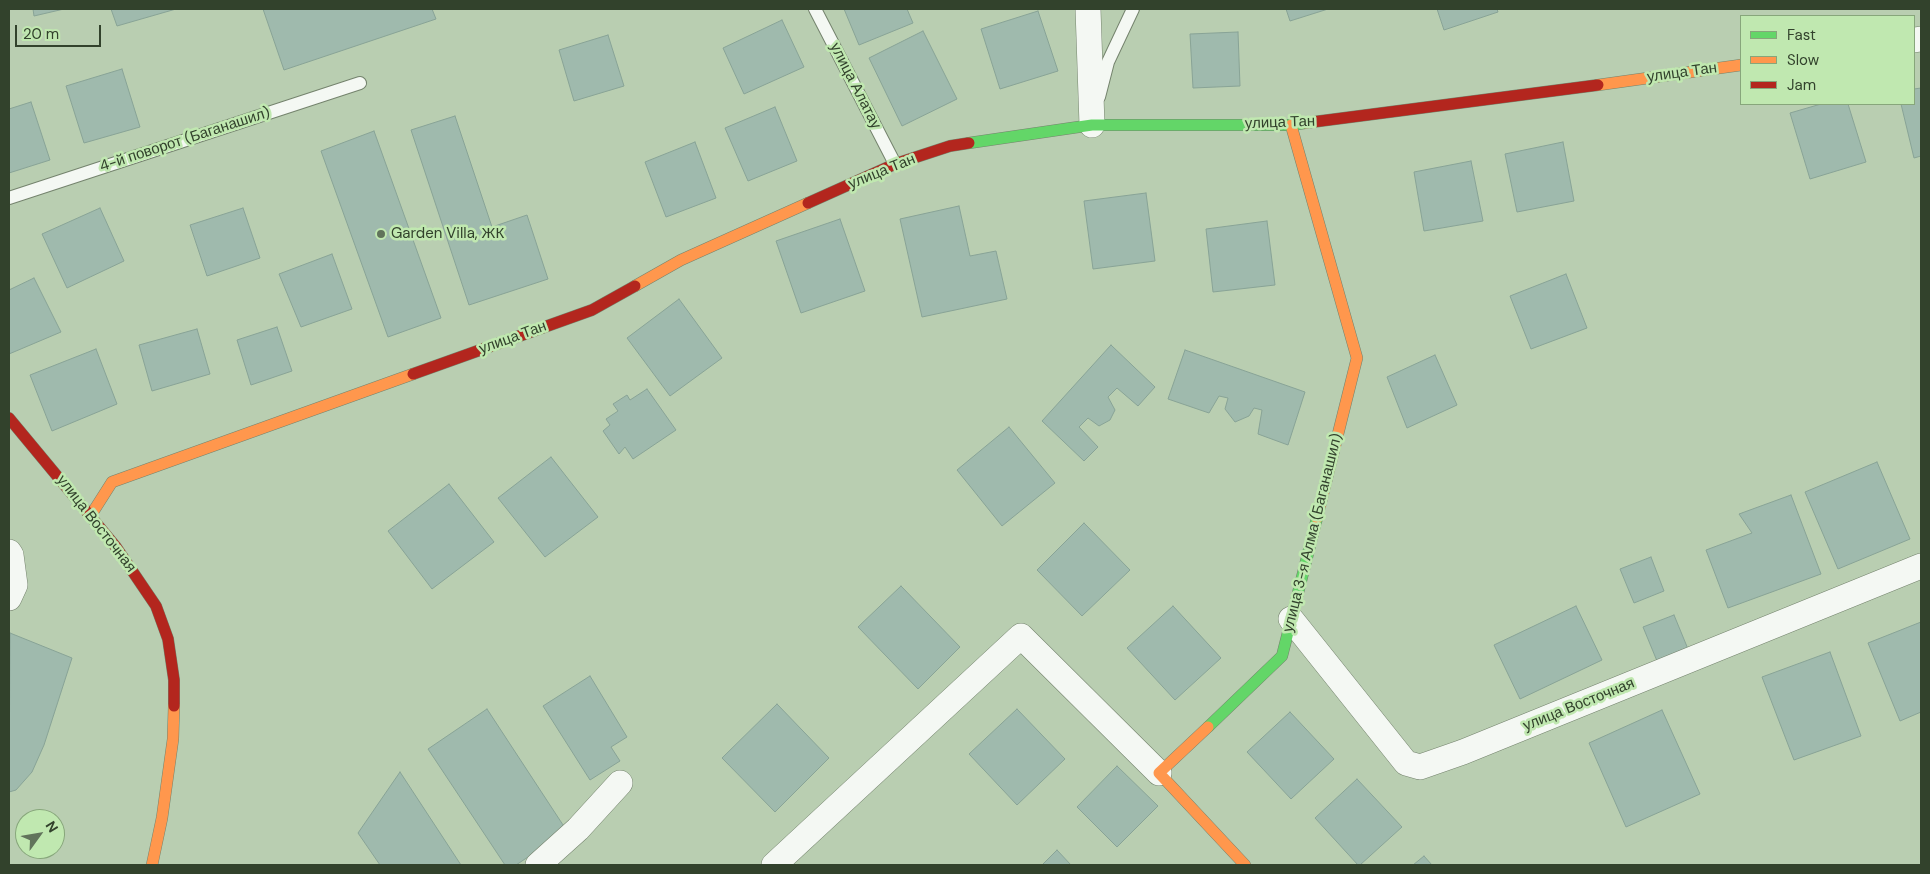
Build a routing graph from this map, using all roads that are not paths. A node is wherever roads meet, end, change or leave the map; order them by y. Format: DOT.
graph roads {
  1 [pos="815,9"];
  2 [pos="1088,9"];
  3 [pos="1132,9"];
  4 [pos="1740,65"];
  5 [pos="360,83"];
  6 [pos="1092,125"];
  7 [pos="1291,125"];
  8 [pos="895,164"];
  9 [pos="9,198"];
  10 [pos="9,418"];
  11 [pos="91,515"];
  12 [pos="9,552"];
  13 [pos="1921,566"];
  14 [pos="9,598"];
  15 [pos="1291,619"];
  16 [pos="1159,773"];
  17 [pos="620,783"];
  18 [pos="152,865"];
  19 [pos="538,865"];
  20 [pos="774,865"];
  21 [pos="1245,865"];
  1 -- 8 [label="lane, улица Алатау"];
  2 -- 6 [label="street"];
  3 -- 6 [label="lane"];
  4 -- 7 [label="street, улица Тан"];
  5 -- 9 [label="lane, 4-й поворот (Баганашил)"];
  6 -- 7 [label="street, улица Тан"];
  6 -- 8 [label="street, улица Тан"];
  7 -- 15 [label="street, улица 3-я Алма (Баганашил)"];
  8 -- 11 [label="street, улица Тан"];
  10 -- 11 [label="street, улица Восточная"];
  11 -- 18 [label="street, улица Восточная"];
  12 -- 14 [label="street"];
  13 -- 15 [label="street, улица Восточная"];
  15 -- 16 [label="street, улица 3-я Алма (Баганашил)"];
  16 -- 20 [label="street"];
  16 -- 21 [label="street"];
  17 -- 19 [label="street"];
}
